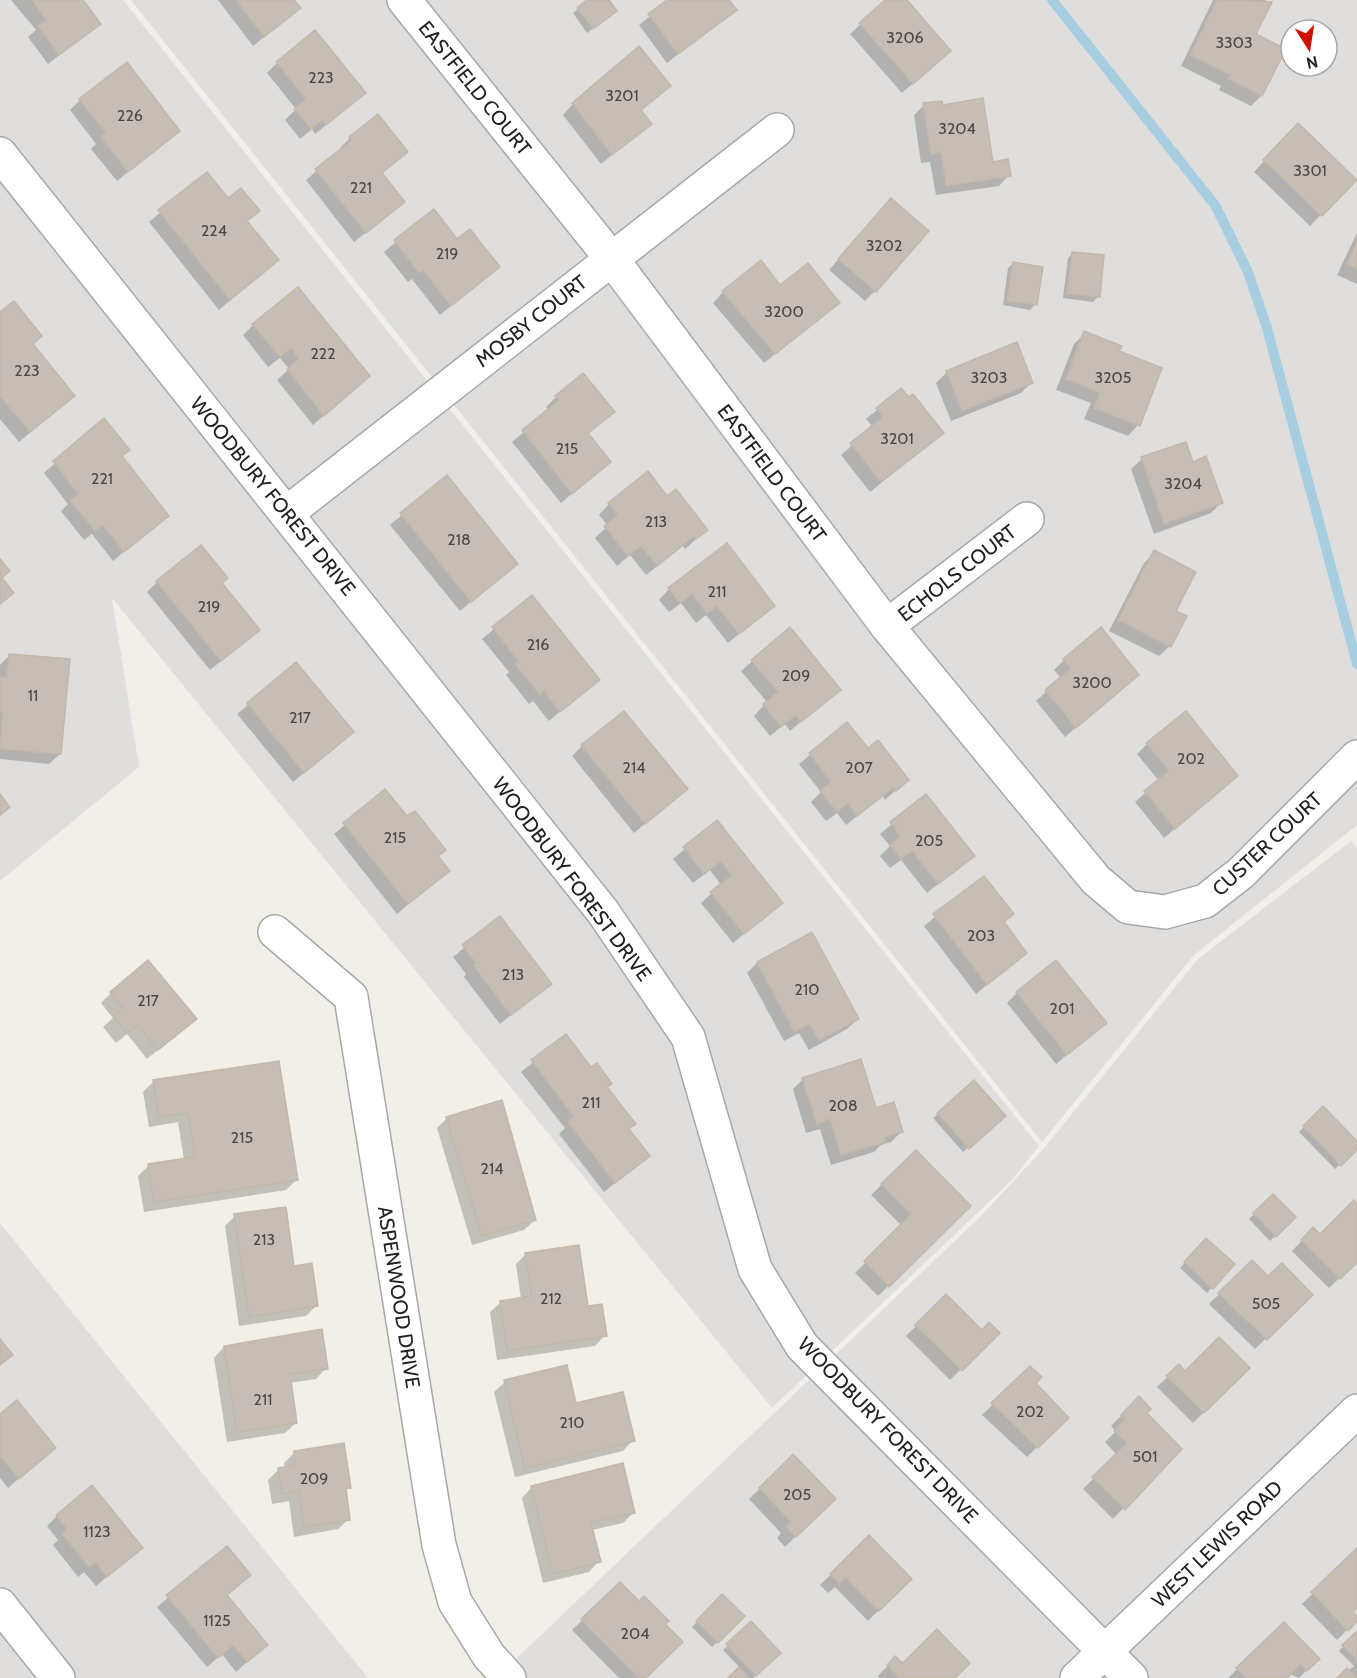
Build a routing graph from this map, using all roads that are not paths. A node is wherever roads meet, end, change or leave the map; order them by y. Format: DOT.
graph roads {
  1 [pos="404,0"];
  2 [pos="777,130"];
  3 [pos="0,154"];
  4 [pos="611,258"];
  5 [pos="286,513"];
  6 [pos="1027,519"];
  7 [pos="887,626"];
  8 [pos="1357,758"];
  9 [pos="1165,912"];
  10 [pos="275,932"];
  11 [pos="1357,1411"];
  12 [pos="0,1605"];
  13 [pos="1105,1651"];
  14 [pos="58,1678"];
  15 [pos="509,1678"];
  16 [pos="1077,1678"];
  17 [pos="1131,1678"];
  1 -- 4 [label="street, EASTFIELD COURT"];
  2 -- 4 [label="street, MOSBY COURT"];
  3 -- 5 [label="street, WOODBURY FOREST DRIVE"];
  4 -- 5 [label="street, MOSBY COURT"];
  4 -- 7 [label="street, EASTFIELD COURT"];
  5 -- 13 [label="street, WOODBURY FOREST DRIVE"];
  6 -- 7 [label="street, ECHOLS COURT"];
  7 -- 9 [label="street, EASTFIELD COURT"];
  8 -- 9 [label="street, CUSTER COURT"];
  10 -- 15 [label="street, ASPENWOOD DRIVE"];
  11 -- 13 [label="street, WEST LEWIS ROAD"];
  12 -- 14 [label="street"];
  13 -- 16 [label="street, WEST LEWIS ROAD"];
  13 -- 17 [label="street, WOODBURY FOREST DRIVE"];
}
